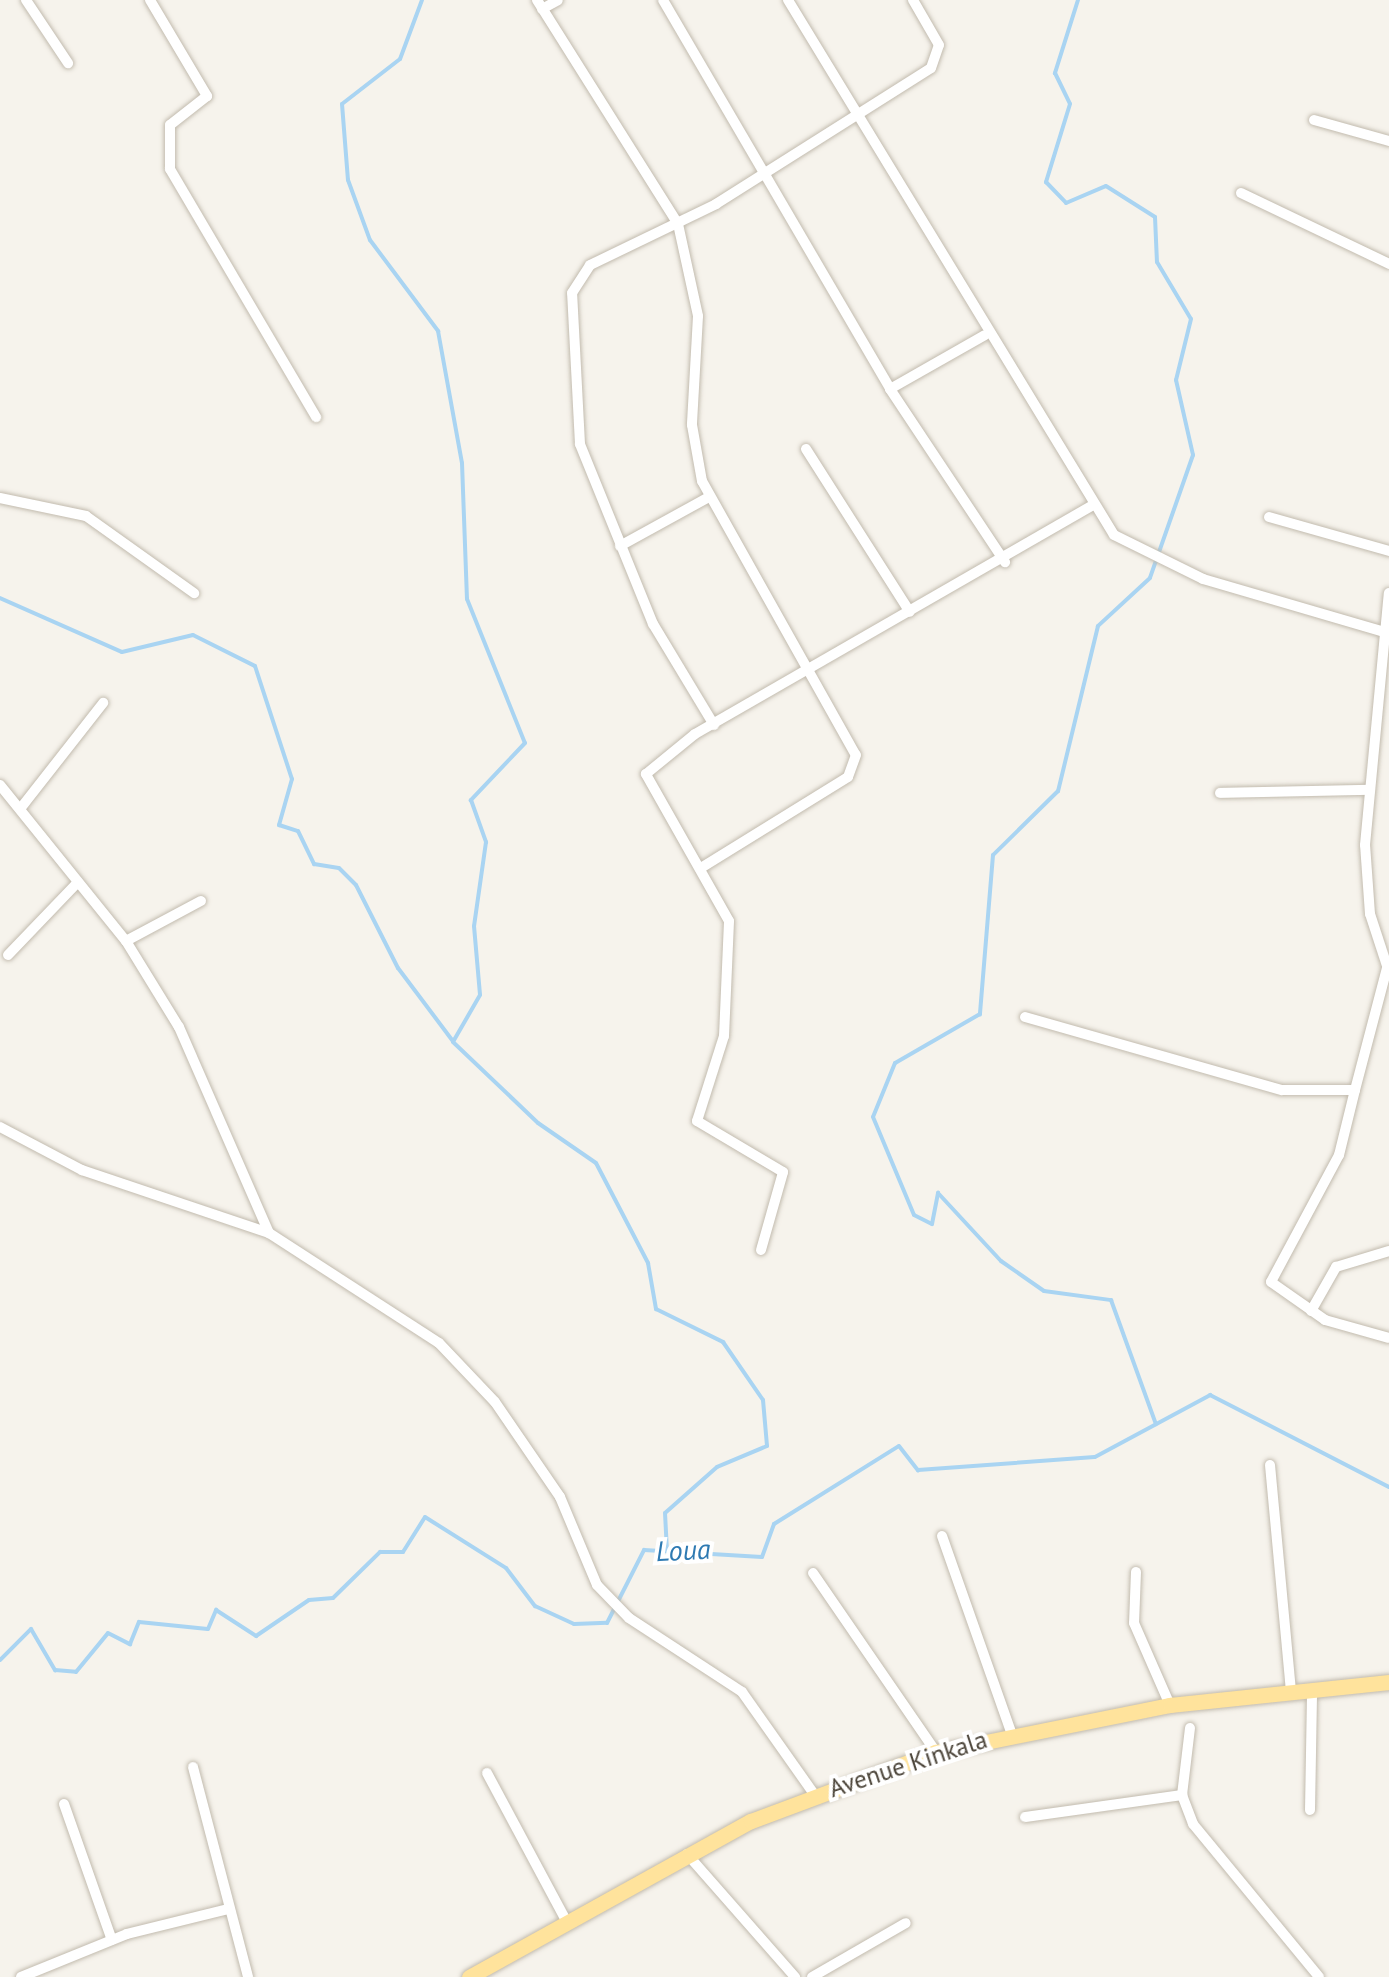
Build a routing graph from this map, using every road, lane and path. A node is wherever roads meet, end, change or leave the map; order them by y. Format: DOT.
graph roads {
  1 [pos="26,0"];
  2 [pos="150,0"];
  3 [pos="558,0"];
  4 [pos="663,0"];
  5 [pos="788,0"];
  6 [pos="913,0"];
  7 [pos="539,5"];
  8 [pos="68,64"];
  9 [pos="858,110"];
  10 [pos="1314,120"];
  11 [pos="1389,141"];
  12 [pos="765,169"];
  13 [pos="1241,192"];
  14 [pos="678,224"];
  15 [pos="1389,264"];
  16 [pos="984,335"];
  17 [pos="890,388"];
  18 [pos="316,418"];
  19 [pos="806,449"];
  20 [pos="709,497"];
  21 [pos="0,498"];
  22 [pos="1092,504"];
  23 [pos="1269,517"];
  24 [pos="620,546"];
  25 [pos="1389,550"];
  26 [pos="1006,562"];
  27 [pos="194,593"];
  28 [pos="1389,593"];
  29 [pos="910,612"];
  30 [pos="1380,630"];
  31 [pos="1383,660"];
  32 [pos="810,672"];
  33 [pos="103,703"];
  34 [pos="714,725"];
  35 [pos="0,785"];
  36 [pos="1366,790"];
  37 [pos="1220,793"];
  38 [pos="20,809"];
  39 [pos="702,867"];
  40 [pos="78,882"];
  41 [pos="201,902"];
  42 [pos="126,941"];
  43 [pos="8,955"];
  44 [pos="1388,970"];
  45 [pos="1024,1017"];
  46 [pos="1355,1090"];
  47 [pos="0,1128"];
  48 [pos="269,1233"];
  49 [pos="761,1250"];
  50 [pos="1389,1252"];
  51 [pos="1310,1311"];
  52 [pos="1389,1338"];
  53 [pos="1270,1464"];
  54 [pos="942,1536"];
  55 [pos="1136,1572"];
  56 [pos="813,1574"];
  57 [pos="1389,1682"];
  58 [pos="1312,1690"];
  59 [pos="1290,1692"];
  60 [pos="1170,1705"];
  61 [pos="1190,1728"];
  62 [pos="1011,1732"];
  63 [pos="936,1752"];
  64 [pos="193,1768"];
  65 [pos="488,1772"];
  66 [pos="814,1794"];
  67 [pos="1182,1795"];
  68 [pos="64,1804"];
  69 [pos="1310,1810"];
  70 [pos="1025,1817"];
  71 [pos="686,1853"];
  72 [pos="228,1908"];
  73 [pos="566,1922"];
  74 [pos="906,1923"];
  75 [pos="112,1940"];
  76 [pos="474,1976"];
  77 [pos="21,1977"];
  78 [pos="248,1977"];
  79 [pos="794,1977"];
  80 [pos="812,1977"];
  81 [pos="1319,1977"];
  1 -- 8 [label="street"];
  2 -- 18 [label="street"];
  3 -- 7 [label="street"];
  4 -- 12 [label="street"];
  5 -- 9 [label="street"];
  6 -- 9 [label="street"];
  7 -- 14 [label="street"];
  9 -- 12 [label="street"];
  9 -- 16 [label="street"];
  10 -- 11 [label="street"];
  12 -- 14 [label="street"];
  12 -- 17 [label="street"];
  13 -- 15 [label="street"];
  14 -- 20 [label="street"];
  14 -- 24 [label="street"];
  16 -- 17 [label="street"];
  16 -- 22 [label="street"];
  17 -- 26 [label="street"];
  19 -- 29 [label="street"];
  20 -- 24 [label="street"];
  20 -- 32 [label="street"];
  21 -- 27 [label="street"];
  22 -- 26 [label="street"];
  22 -- 30 [label="street"];
  23 -- 25 [label="street"];
  24 -- 34 [label="street"];
  26 -- 29 [label="street"];
  28 -- 30 [label="street"];
  29 -- 32 [label="street"];
  30 -- 31 [label="street"];
  31 -- 36 [label="street"];
  32 -- 34 [label="street"];
  32 -- 39 [label="street"];
  33 -- 38 [label="street"];
  34 -- 39 [label="street"];
  35 -- 38 [label="street"];
  36 -- 37 [label="street"];
  36 -- 44 [label="street"];
  38 -- 40 [label="street"];
  39 -- 49 [label="street"];
  40 -- 42 [label="street"];
  40 -- 43 [label="street"];
  41 -- 42 [label="street"];
  42 -- 48 [label="street"];
  44 -- 46 [label="street"];
  45 -- 46 [label="street"];
  46 -- 51 [label="street"];
  47 -- 48 [label="street"];
  48 -- 66 [label="street"];
  50 -- 51 [label="street"];
  51 -- 52 [label="street"];
  53 -- 59 [label="street"];
  54 -- 62 [label="street"];
  55 -- 60 [label="street"];
  56 -- 63 [label="street"];
  57 -- 58 [label="main road, Avenue Kinkala"];
  58 -- 59 [label="main road, Avenue Kinkala"];
  58 -- 69 [label="street"];
  59 -- 60 [label="main road, Avenue Kinkala"];
  60 -- 62 [label="main road, Avenue Kinkala"];
  61 -- 67 [label="street"];
  62 -- 63 [label="main road, Avenue Kinkala"];
  63 -- 66 [label="main road, Avenue Kinkala"];
  64 -- 72 [label="street"];
  65 -- 73 [label="street"];
  66 -- 71 [label="main road, Avenue Kinkala"];
  67 -- 70 [label="street"];
  67 -- 81 [label="street"];
  68 -- 75 [label="street"];
  71 -- 73 [label="main road, Avenue Kinkala"];
  71 -- 79 [label="street"];
  72 -- 75 [label="street"];
  72 -- 78 [label="street"];
  73 -- 76 [label="main road, Avenue Kinkala"];
  74 -- 80 [label="street"];
  75 -- 77 [label="street"];
}
